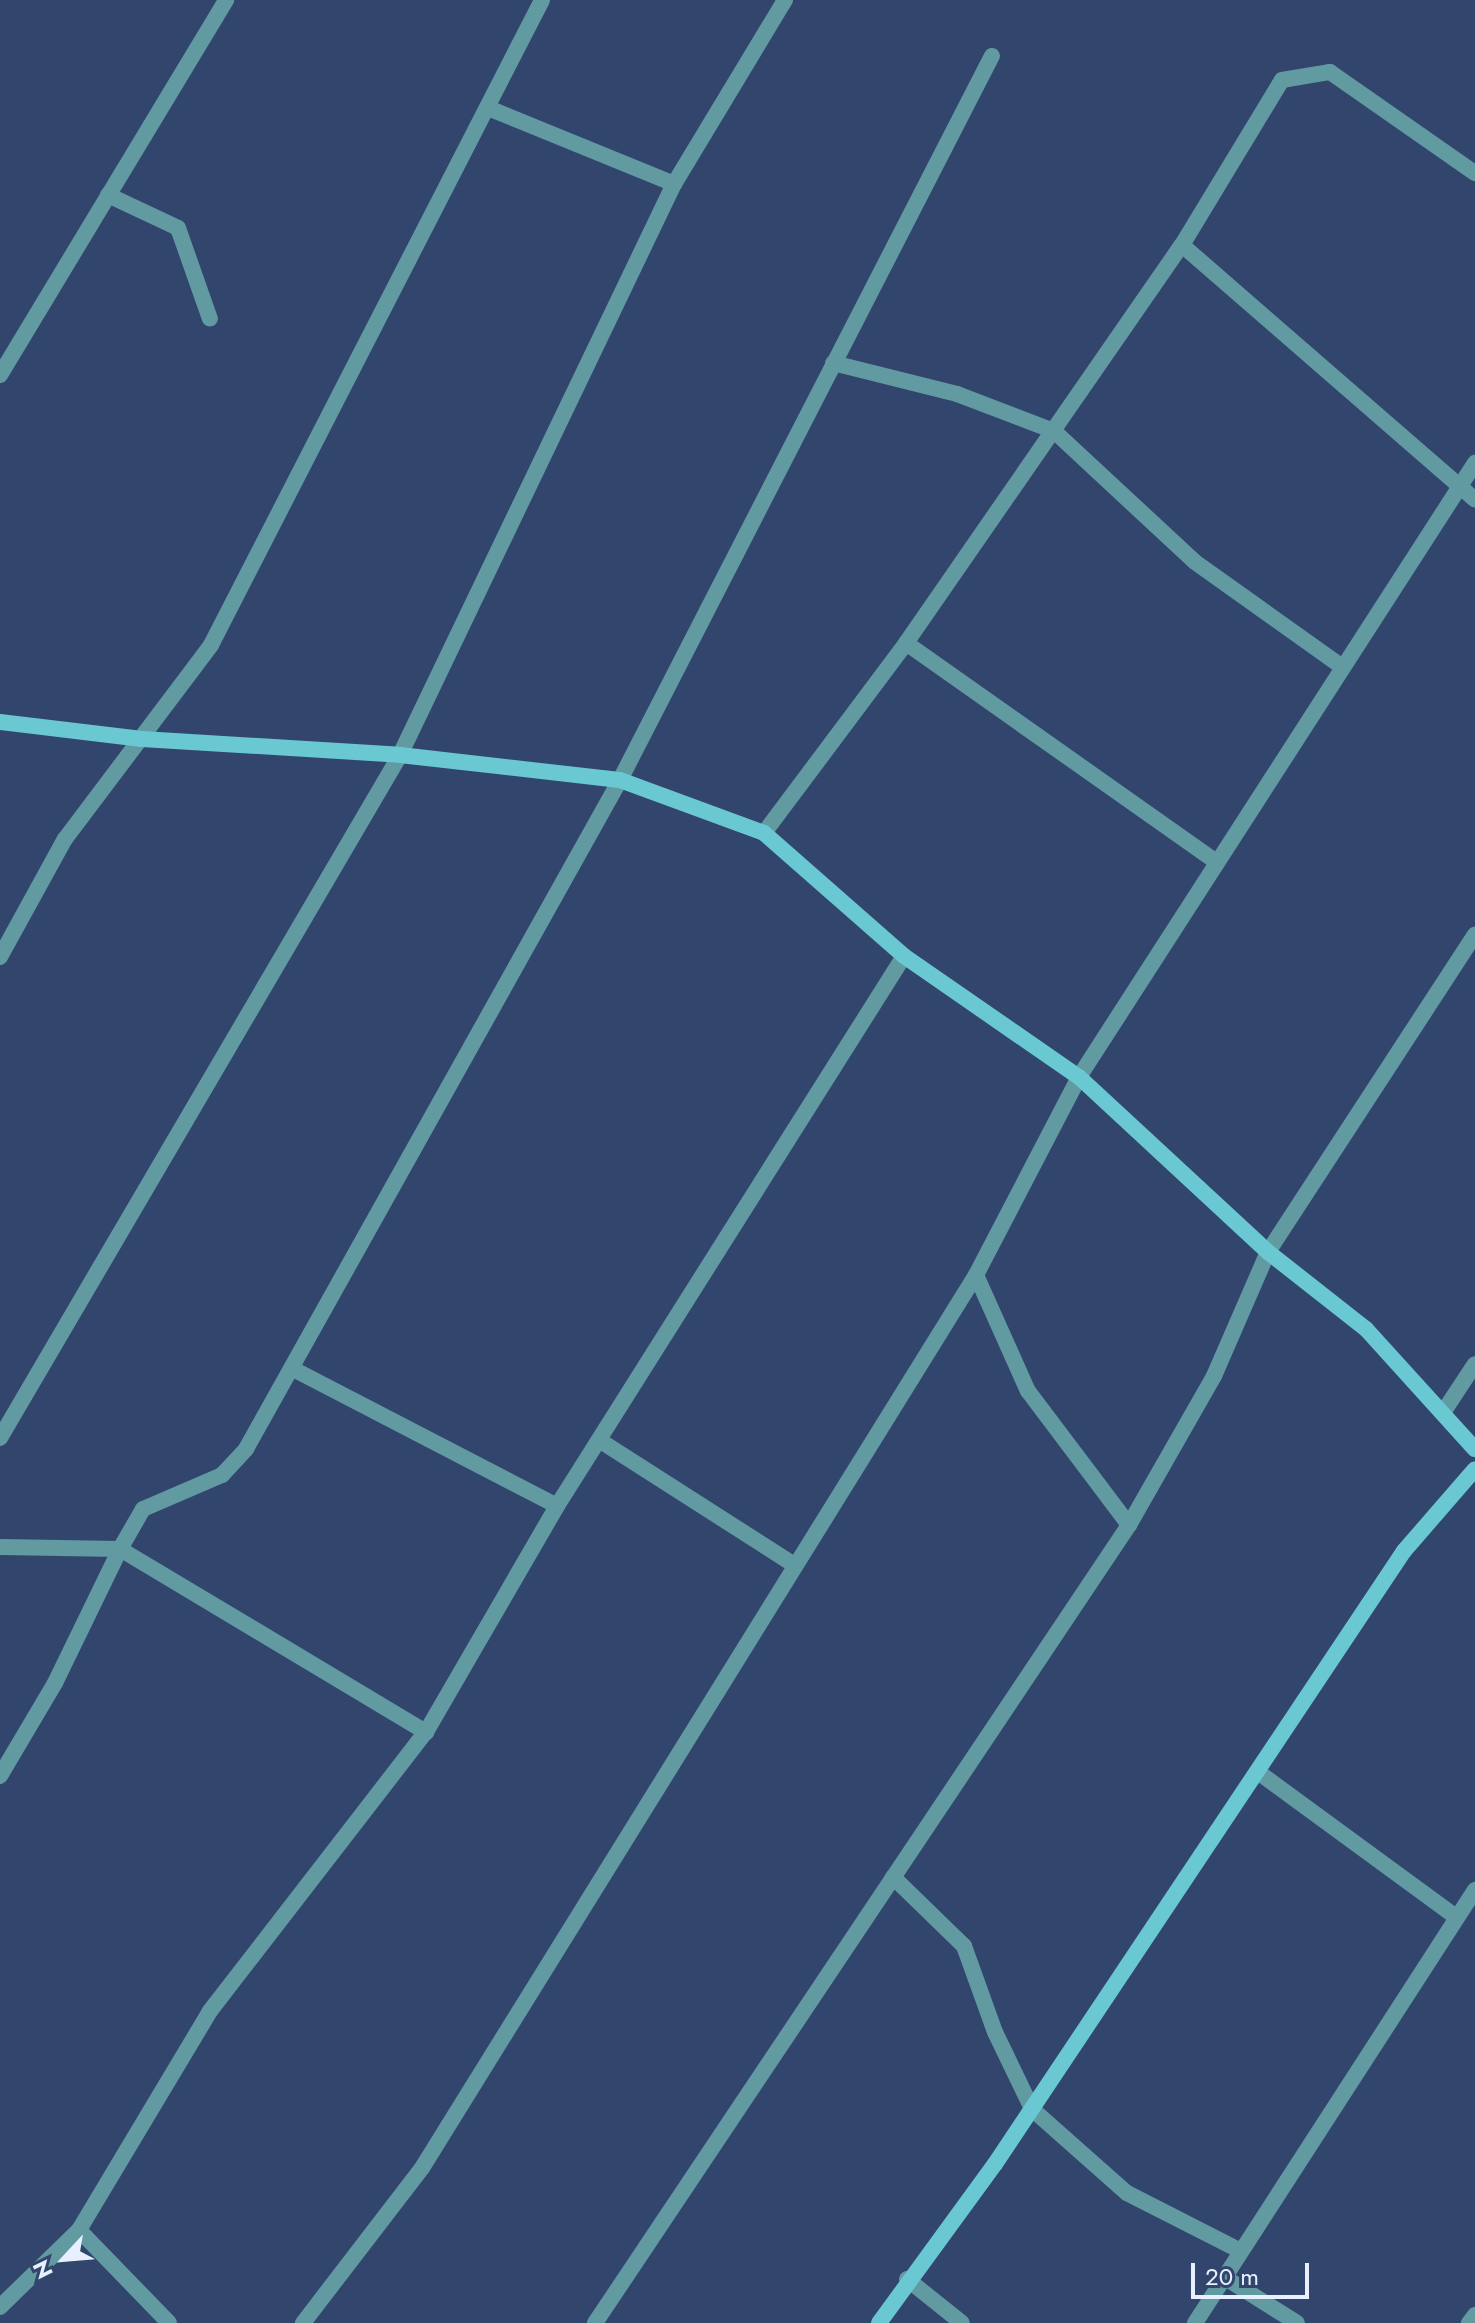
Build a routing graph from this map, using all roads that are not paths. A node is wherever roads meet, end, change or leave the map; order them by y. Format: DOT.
graph roads {
  1 [pos="226,0"];
  2 [pos="542,0"];
  3 [pos="785,0"];
  4 [pos="992,56"];
  5 [pos="488,108"];
  6 [pos="1475,173"];
  7 [pos="674,184"];
  8 [pos="108,195"];
  9 [pos="1182,245"];
  10 [pos="210,319"];
  11 [pos="833,363"];
  12 [pos="0,375"];
  13 [pos="1054,431"];
  14 [pos="1475,463"];
  15 [pos="1459,485"];
  16 [pos="1475,500"];
  17 [pos="906,643"];
  18 [pos="1342,667"];
  19 [pos="0,722"];
  20 [pos="142,739"];
  21 [pos="400,755"];
  22 [pos="620,780"];
  23 [pos="764,833"];
  24 [pos="1217,862"];
  25 [pos="1475,934"];
  26 [pos="904,956"];
  27 [pos="0,957"];
  28 [pos="1079,1077"];
  29 [pos="1268,1252"];
  30 [pos="976,1275"];
  31 [pos="1475,1364"];
  32 [pos="295,1370"];
  33 [pos="1444,1411"];
  34 [pos="0,1438"];
  35 [pos="599,1440"];
  36 [pos="1475,1449"];
  37 [pos="1475,1469"];
  38 [pos="557,1506"];
  39 [pos="1129,1525"];
  40 [pos="0,1547"];
  41 [pos="120,1549"];
  42 [pos="793,1564"];
  43 [pos="426,1732"];
  44 [pos="1258,1772"];
  45 [pos="0,1776"];
  46 [pos="893,1877"];
  47 [pos="1475,1890"];
  48 [pos="1456,1917"];
  49 [pos="1032,2109"];
  50 [pos="79,2230"];
  51 [pos="1241,2251"];
  52 [pos="1224,2277"];
  53 [pos="907,2279"];
  54 [pos="0,2307"];
  55 [pos="1475,2315"];
  56 [pos="169,2323"];
  57 [pos="303,2323"];
  58 [pos="595,2323"];
  59 [pos="879,2323"];
  60 [pos="962,2323"];
  61 [pos="1195,2323"];
  62 [pos="1297,2323"];
  63 [pos="1469,2323"];
  1 -- 8 [label="street"];
  2 -- 5 [label="street"];
  3 -- 7 [label="street"];
  4 -- 11 [label="street"];
  5 -- 7 [label="street"];
  5 -- 20 [label="street"];
  6 -- 9 [label="street"];
  7 -- 21 [label="street"];
  8 -- 10 [label="street"];
  8 -- 12 [label="street"];
  9 -- 13 [label="street"];
  9 -- 15 [label="street"];
  11 -- 13 [label="street"];
  11 -- 22 [label="street"];
  13 -- 17 [label="street"];
  13 -- 18 [label="street"];
  14 -- 15 [label="street"];
  15 -- 16 [label="street"];
  15 -- 18 [label="street"];
  17 -- 23 [label="street"];
  17 -- 24 [label="street"];
  18 -- 24 [label="street"];
  19 -- 20 [label="main road"];
  20 -- 21 [label="main road"];
  20 -- 27 [label="street"];
  21 -- 22 [label="main road"];
  21 -- 34 [label="street"];
  22 -- 23 [label="main road"];
  22 -- 32 [label="street"];
  23 -- 26 [label="main road"];
  24 -- 28 [label="street"];
  25 -- 29 [label="street"];
  26 -- 28 [label="main road"];
  26 -- 35 [label="street"];
  28 -- 29 [label="main road"];
  28 -- 30 [label="street"];
  29 -- 33 [label="main road"];
  29 -- 39 [label="street"];
  30 -- 39 [label="street"];
  30 -- 42 [label="street"];
  31 -- 33 [label="street"];
  32 -- 38 [label="street"];
  32 -- 41 [label="street"];
  33 -- 36 [label="main road"];
  35 -- 38 [label="street"];
  35 -- 42 [label="street"];
  37 -- 44 [label="main road"];
  38 -- 43 [label="street"];
  39 -- 46 [label="street"];
  40 -- 41 [label="street"];
  41 -- 43 [label="street"];
  41 -- 45 [label="street"];
  42 -- 57 [label="street"];
  43 -- 50 [label="street"];
  44 -- 48 [label="street"];
  44 -- 49 [label="main road"];
  46 -- 49 [label="street"];
  46 -- 58 [label="street"];
  47 -- 48 [label="street"];
  48 -- 51 [label="street"];
  49 -- 51 [label="street"];
  49 -- 53 [label="main road"];
  50 -- 54 [label="street"];
  50 -- 56 [label="street"];
  51 -- 52 [label="street"];
  52 -- 61 [label="street"];
  52 -- 62 [label="street"];
  53 -- 59 [label="main road"];
  53 -- 60 [label="street"];
  55 -- 63 [label="street"];
}
